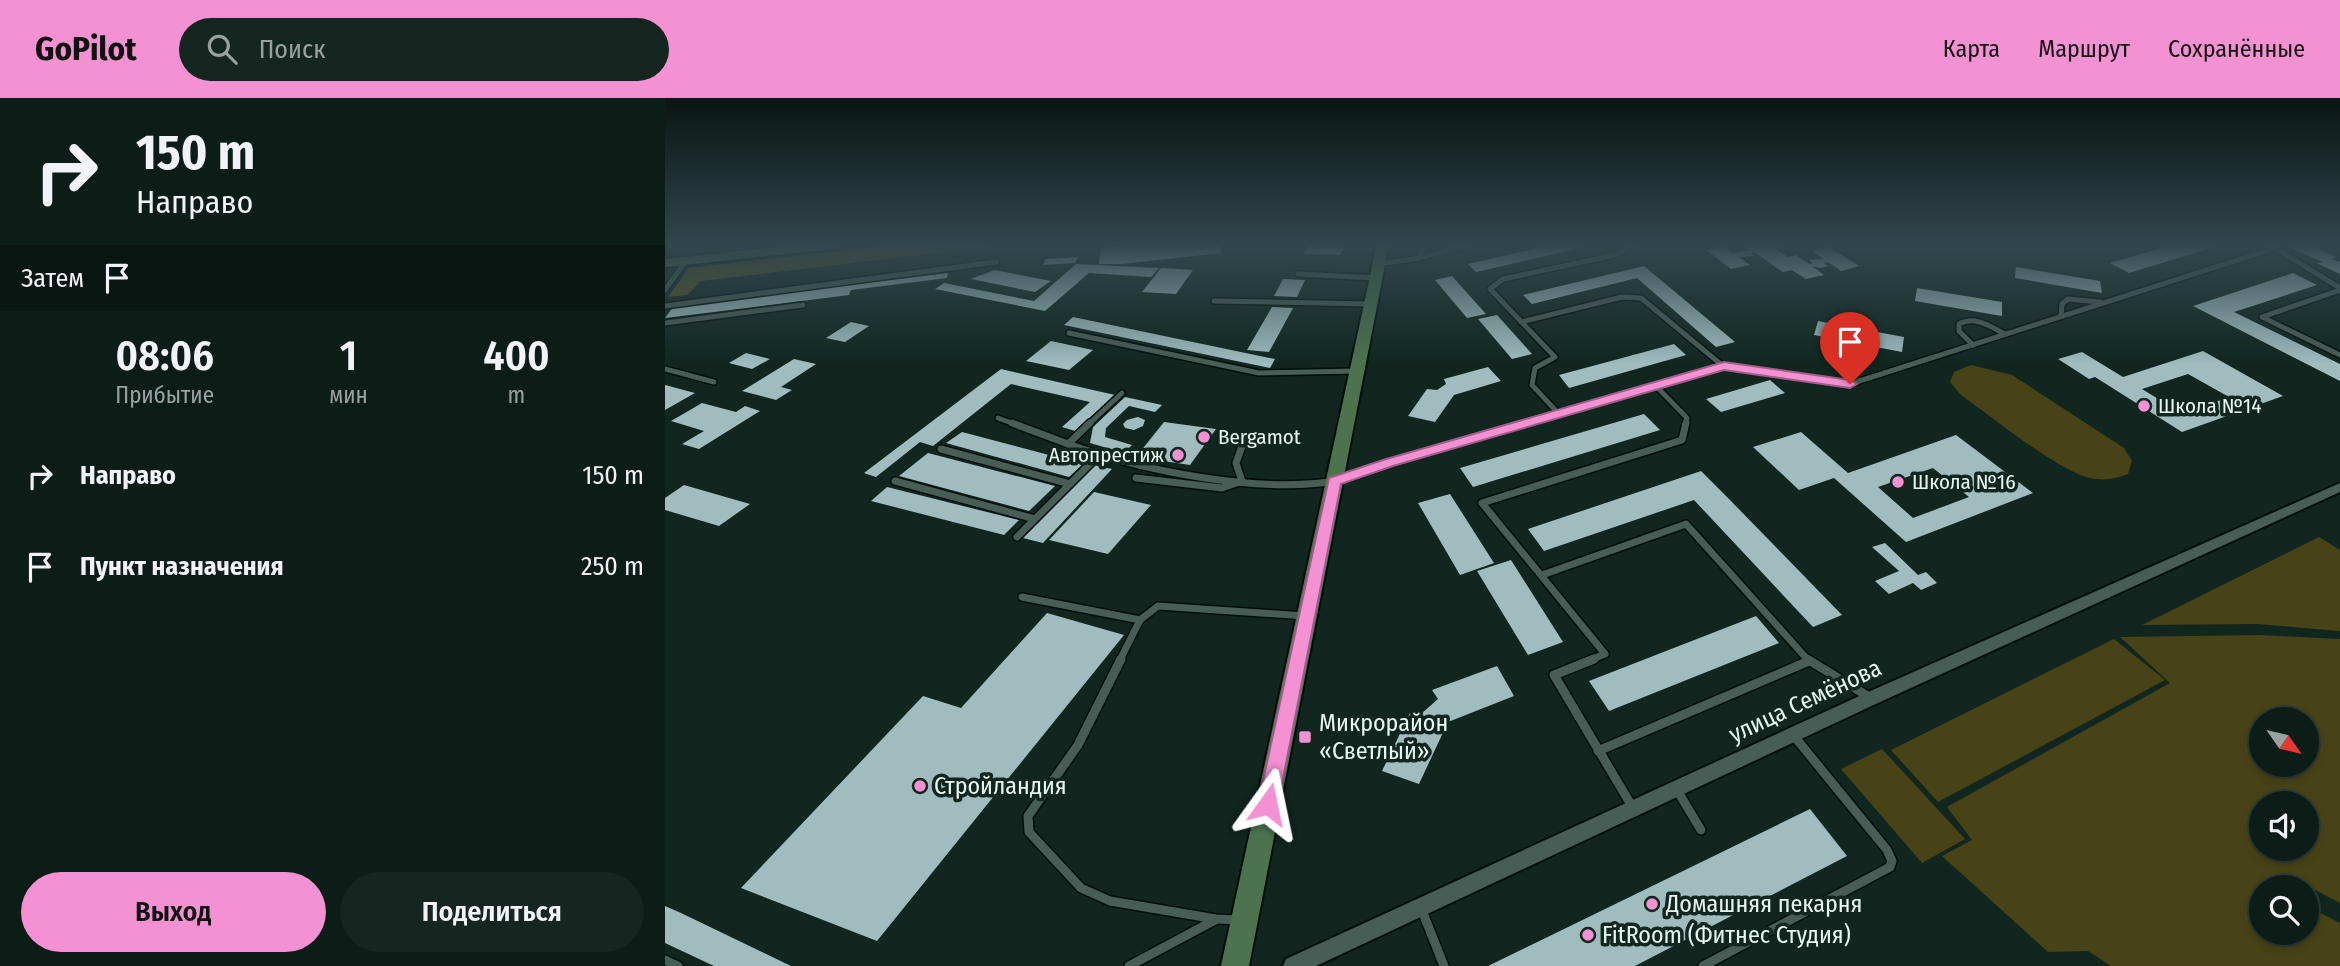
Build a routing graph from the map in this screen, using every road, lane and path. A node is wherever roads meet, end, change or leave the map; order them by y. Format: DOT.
graph roads {
  1 [pos="827,285"];
  2 [pos="1375,285"];
  3 [pos="1496,285"];
  4 [pos="2161,285"];
  5 [pos="2340,289"];
  6 [pos="1215,301"];
  7 [pos="2104,303"];
  8 [pos="1371,304"];
  9 [pos="803,305"];
  10 [pos="665,306"];
  11 [pos="2061,316"];
  12 [pos="1521,322"];
  13 [pos="665,323"];
  14 [pos="1069,332"];
  15 [pos="2005,334"];
  16 [pos="1973,345"];
  17 [pos="2340,355"];
  18 [pos="1724,366"];
  19 [pos="665,369"];
  20 [pos="1357,372"];
  21 [pos="714,382"];
  22 [pos="1656,386"];
  23 [pos="1122,393"];
  24 [pos="1558,413"];
  25 [pos="998,418"];
  26 [pos="1246,435"];
  27 [pos="1068,444"];
  28 [pos="941,449"];
  29 [pos="1098,456"];
  30 [pos="1136,478"];
  31 [pos="895,481"];
  32 [pos="1242,481"];
  33 [pos="1335,481"];
  34 [pos="1070,484"];
  35 [pos="2340,487"];
  36 [pos="1035,519"];
  37 [pos="1017,537"];
  38 [pos="1542,575"];
  39 [pos="1022,597"];
  40 [pos="1307,616"];
  41 [pos="1140,620"];
  42 [pos="1809,661"];
  43 [pos="1872,698"];
  44 [pos="1794,736"];
  45 [pos="1598,751"];
  46 [pos="1677,789"];
  47 [pos="1633,809"];
  48 [pos="1701,830"];
  49 [pos="1420,907"];
  50 [pos="1216,919"];
  51 [pos="1244,920"];
  52 [pos="665,960"];
  53 [pos="1708,965"];
  54 [pos="678,966"];
  55 [pos="1129,966"];
  56 [pos="1235,966"];
  57 [pos="1293,966"];
  58 [pos="1444,966"];
  1 -- 10 [label="lane"];
  2 -- 8 [label="main road"];
  3 -- 12 [label="lane"];
  4 -- 7 [label="lane"];
  5 -- 17 [label="lane"];
  6 -- 8 [label="lane"];
  7 -- 11 [label="lane"];
  7 -- 11 [label="lane"];
  8 -- 20 [label="main road"];
  9 -- 13 [label="lane"];
  11 -- 15 [label="lane"];
  12 -- 18 [label="lane"];
  12 -- 24 [label="lane"];
  14 -- 20 [label="lane"];
  15 -- 16 [label="lane"];
  15 -- 16 [label="lane"];
  16 -- 18 [label="lane"];
  18 -- 22 [label="lane"];
  19 -- 21 [label="lane"];
  20 -- 33 [label="main road"];
  22 -- 24 [label="lane"];
  22 -- 38 [label="lane"];
  23 -- 27 [label="lane"];
  24 -- 33 [label="lane"];
  25 -- 27 [label="lane"];
  26 -- 32 [label="lane"];
  27 -- 29 [label="lane"];
  28 -- 34 [label="lane"];
  29 -- 32 [label="lane"];
  29 -- 34 [label="lane"];
  30 -- 32 [label="lane"];
  31 -- 36 [label="lane"];
  32 -- 33 [label="lane"];
  33 -- 40 [label="main road"];
  34 -- 36 [label="lane"];
  35 -- 43 [label="street, улица Семёнова"];
  36 -- 37 [label="lane"];
  38 -- 42 [label="lane"];
  38 -- 45 [label="lane"];
  39 -- 41 [label="lane"];
  40 -- 41 [label="lane"];
  40 -- 51 [label="main road"];
  41 -- 50 [label="lane"];
  42 -- 43 [label="lane"];
  42 -- 45 [label="lane"];
  43 -- 44 [label="street, улица Семёнова"];
  44 -- 46 [label="street, улица Семёнова"];
  44 -- 53 [label="lane"];
  45 -- 47 [label="lane"];
  46 -- 47 [label="street, улица Семёнова"];
  46 -- 48 [label="lane"];
  47 -- 49 [label="street, улица Семёнова"];
  49 -- 57 [label="street, улица Семёнова"];
  49 -- 58 [label="lane"];
  50 -- 51 [label="lane"];
  50 -- 55 [label="lane"];
  51 -- 56 [label="main road"];
  52 -- 54 [label="lane"];
}
